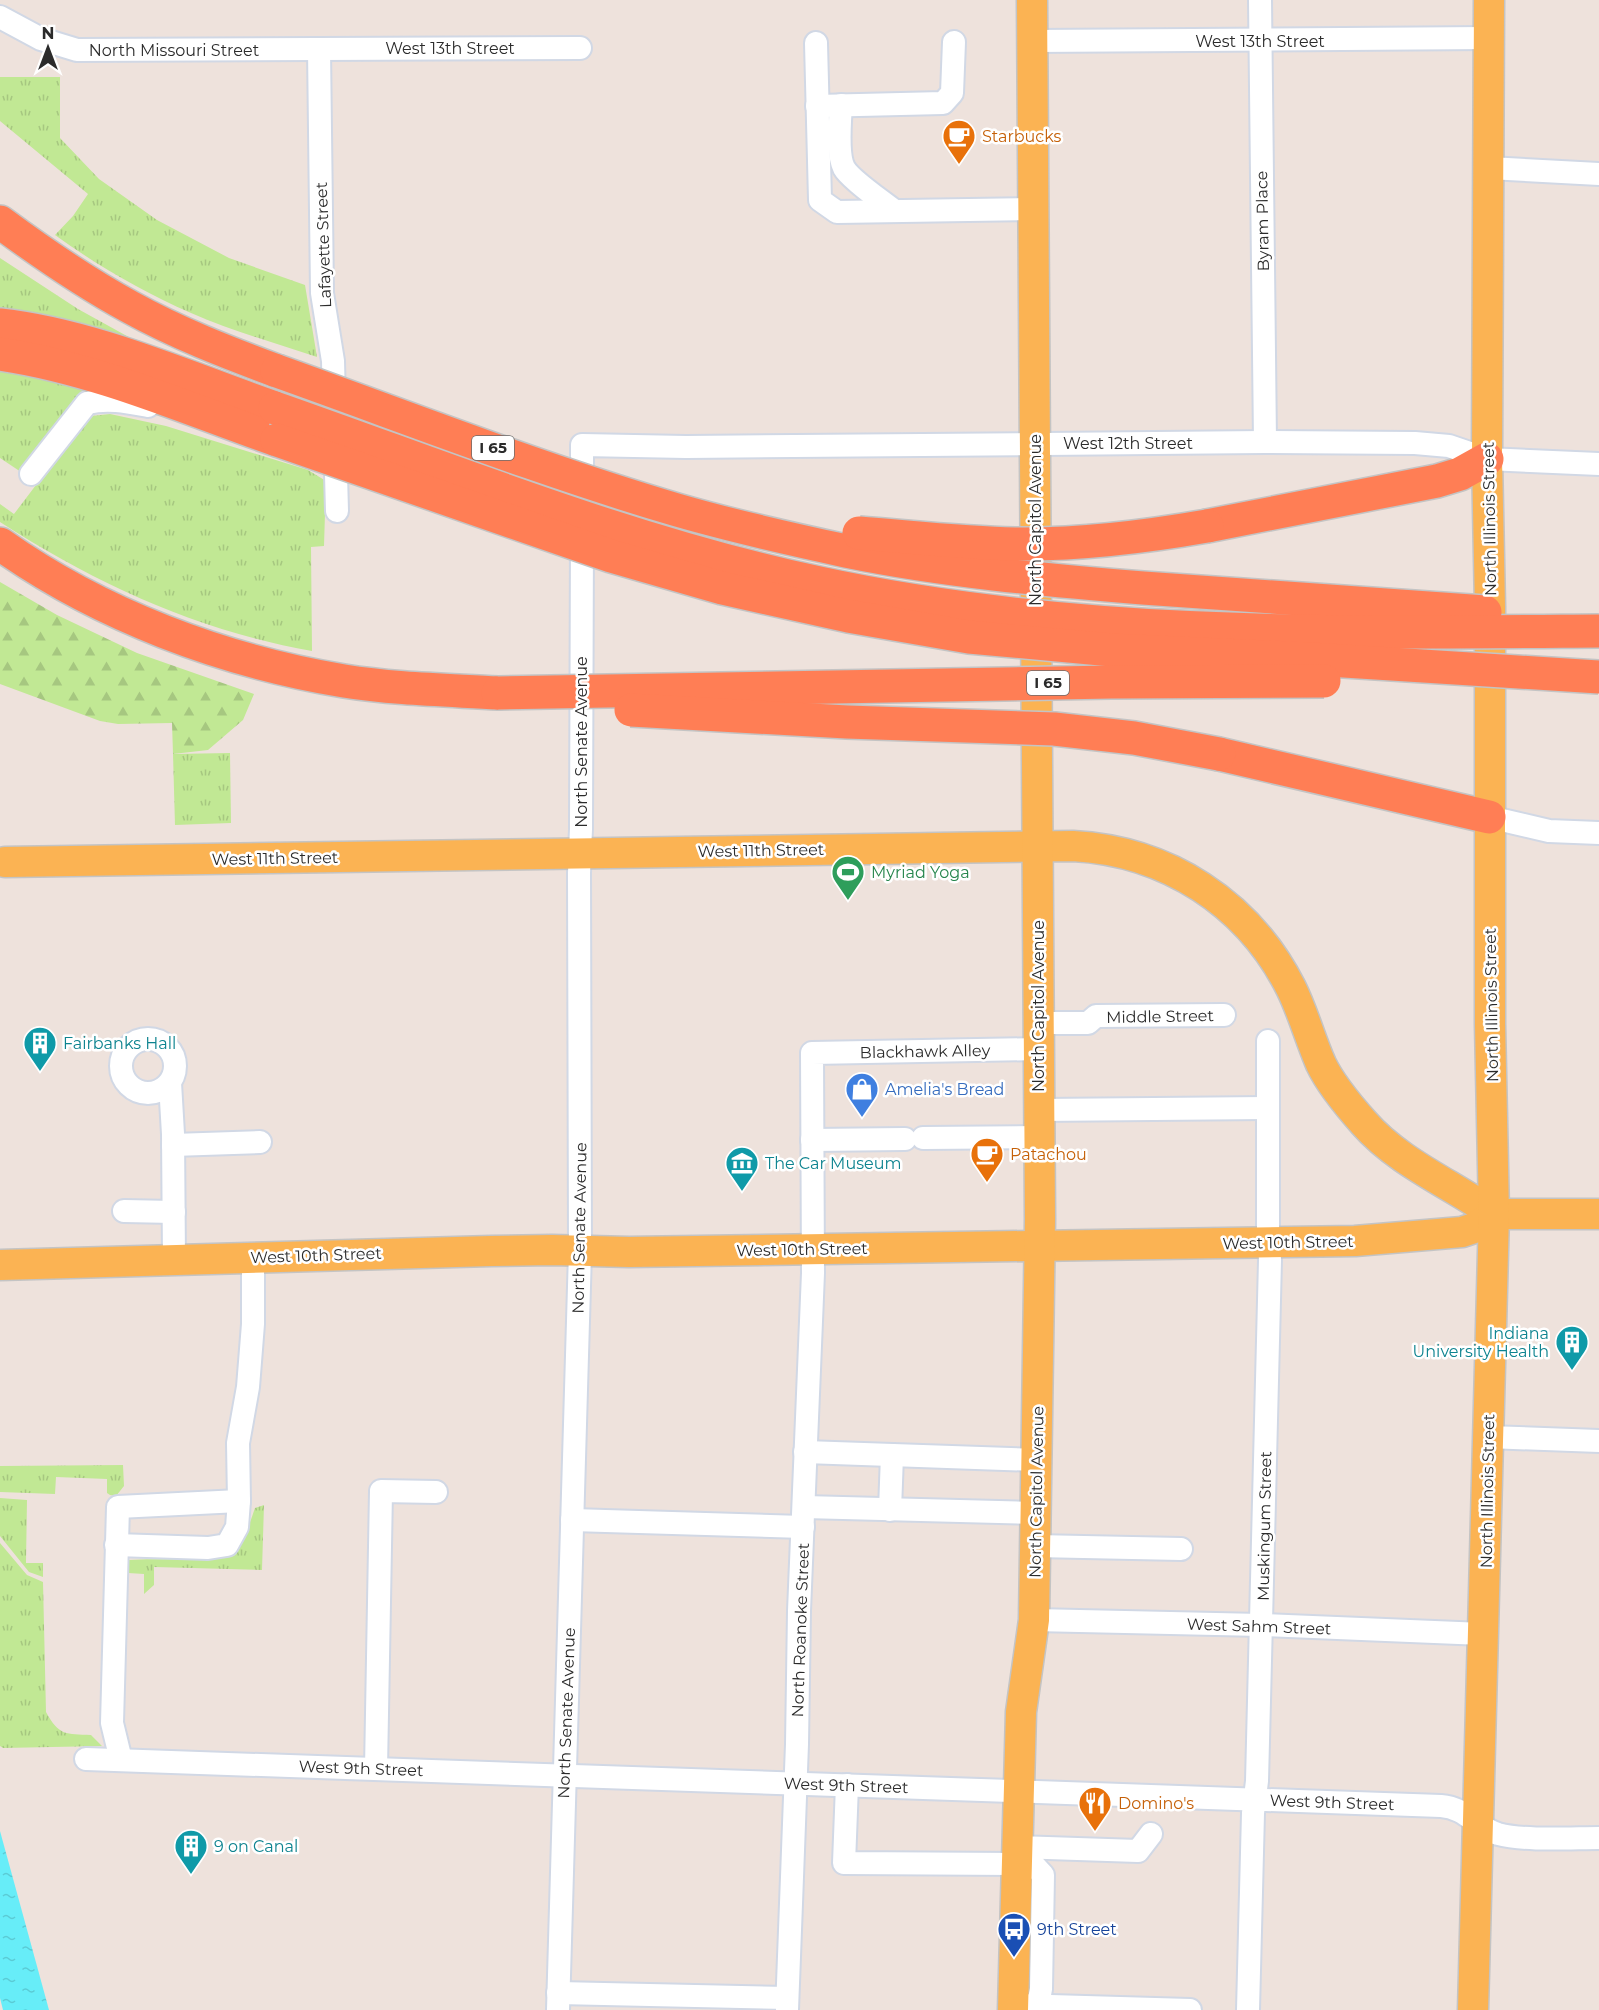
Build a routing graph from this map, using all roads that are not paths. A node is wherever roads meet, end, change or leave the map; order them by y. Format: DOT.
graph roads {
  1 [pos="1032,0"];
  2 [pos="1260,0"];
  3 [pos="1489,0"];
  4 [pos="0,17"];
  5 [pos="1489,38"];
  6 [pos="1032,41"];
  7 [pos="1260,41"];
  8 [pos="954,42"];
  9 [pos="816,43"];
  10 [pos="580,48"];
  11 [pos="319,49"];
  12 [pos="841,105"];
  13 [pos="817,106"];
  14 [pos="1489,168"];
  15 [pos="1599,174"];
  16 [pos="1033,209"];
  17 [pos="895,211"];
  18 [pos="0,222"];
  19 [pos="0,325"];
  20 [pos="0,354"];
  21 [pos="229,423"];
  22 [pos="276,424"];
  23 [pos="1265,442"];
  24 [pos="1035,444"];
  25 [pos="582,445"];
  26 [pos="1487,459"];
  27 [pos="1599,464"];
  28 [pos="31,474"];
  29 [pos="337,511"];
  30 [pos="711,519"];
  31 [pos="0,544"];
  32 [pos="1599,619"];
  33 [pos="1599,631"];
  34 [pos="1599,677"];
  35 [pos="1599,683"];
  36 [pos="498,693"];
  37 [pos="1489,817"];
  38 [pos="1599,834"];
  39 [pos="1038,847"];
  40 [pos="580,853"];
  41 [pos="5,862"];
  42 [pos="1224,1015"];
  43 [pos="1038,1027"];
  44 [pos="1268,1041"];
  45 [pos="812,1053"];
  46 [pos="170,1083"];
  47 [pos="1268,1108"];
  48 [pos="1039,1123"];
  49 [pos="260,1137"];
  50 [pos="173,1140"];
  51 [pos="812,1140"];
  52 [pos="123,1211"];
  53 [pos="174,1212"];
  54 [pos="1494,1214"];
  55 [pos="1599,1214"];
  56 [pos="1269,1242"];
  57 [pos="1039,1245"];
  58 [pos="813,1249"];
  59 [pos="580,1252"];
  60 [pos="253,1257"];
  61 [pos="174,1260"];
  62 [pos="0,1265"];
  63 [pos="1488,1437"];
  64 [pos="1599,1441"];
  65 [pos="805,1452"];
  66 [pos="892,1455"];
  67 [pos="1036,1460"];
  68 [pos="436,1492"];
  69 [pos="239,1501"];
  70 [pos="890,1510"];
  71 [pos="1036,1513"];
  72 [pos="803,1517"];
  73 [pos="572,1520"];
  74 [pos="116,1545"];
  75 [pos="1035,1546"];
  76 [pos="1181,1549"];
  77 [pos="1034,1620"];
  78 [pos="1261,1625"];
  79 [pos="1483,1634"];
  80 [pos="86,1759"];
  81 [pos="122,1760"];
  82 [pos="376,1769"];
  83 [pos="564,1775"];
  84 [pos="795,1783"];
  85 [pos="847,1785"];
  86 [pos="1018,1791"];
  87 [pos="1254,1800"];
  88 [pos="1478,1825"];
  89 [pos="1151,1834"];
  90 [pos="1599,1838"];
  91 [pos="1016,1856"];
  92 [pos="558,2002"];
  93 [pos="787,2004"];
  94 [pos="1025,2008"];
  95 [pos="1062,2008"];
  96 [pos="1190,2010"];
  97 [pos="1248,2010"];
  98 [pos="1473,2010"];
  1 -- 6 [label="main road, North Capitol Avenue"];
  2 -- 7 [label="street, Byram Place"];
  3 -- 5 [label="main road, North Illinois Street"];
  4 -- 11 [label="street, North Missouri Street"];
  5 -- 7 [label="street, West 13th Street"];
  5 -- 14 [label="main road, North Illinois Street"];
  6 -- 7 [label="street, West 13th Street"];
  6 -- 16 [label="main road, North Capitol Avenue"];
  7 -- 23 [label="street, Byram Place"];
  8 -- 12 [label="street"];
  9 -- 13 [label="street"];
  10 -- 11 [label="street, West 13th Street"];
  11 -- 29 [label="street, Lafayette Street"];
  12 -- 13 [label="street"];
  12 -- 17 [label="street"];
  13 -- 17 [label="street"];
  14 -- 15 [label="street"];
  14 -- 26 [label="main road, North Illinois Street"];
  16 -- 17 [label="street"];
  16 -- 24 [label="main road, North Capitol Avenue"];
  18 -- 30 [label="highway, I 65, bridge"];
  19 -- 22 [label="highway"];
  20 -- 21 [label="highway"];
  21 -- 22 [label="highway"];
  21 -- 28 [label="street"];
  22 -- 33 [label="highway, bridge"];
  22 -- 34 [label="highway, bridge"];
  23 -- 24 [label="street, West 12th Street"];
  23 -- 26 [label="street, West 12th Street"];
  24 -- 25 [label="street, West 12th Street"];
  24 -- 39 [label="main road, North Capitol Avenue"];
  25 -- 40 [label="street, North Senate Avenue"];
  26 -- 27 [label="street, West 12th Street"];
  26 -- 30 [label="highway, bridge"];
  26 -- 37 [label="main road, North Illinois Street"];
  30 -- 32 [label="highway, I 65, bridge"];
  31 -- 36 [label="highway, I 65"];
  35 -- 36 [label="highway, I 65, bridge"];
  36 -- 37 [label="highway, bridge"];
  37 -- 38 [label="street"];
  37 -- 54 [label="main road, North Illinois Street"];
  39 -- 40 [label="main road, West 11th Street"];
  39 -- 43 [label="main road, North Capitol Avenue"];
  39 -- 54 [label="main road, West 11th Street"];
  40 -- 41 [label="main road, West 11th Street"];
  40 -- 59 [label="street, North Senate Avenue"];
  42 -- 43 [label="street, Middle Street"];
  43 -- 45 [label="street, Blackhawk Alley"];
  43 -- 48 [label="main road, North Capitol Avenue"];
  44 -- 47 [label="street, Muskingum Street"];
  45 -- 51 [label="street, North Roanoke Street"];
  46 -- 50 [label="street"];
  47 -- 48 [label="street"];
  47 -- 56 [label="street, Muskingum Street"];
  48 -- 51 [label="street"];
  48 -- 57 [label="main road, North Capitol Avenue"];
  49 -- 50 [label="street"];
  50 -- 53 [label="street"];
  51 -- 58 [label="street, North Roanoke Street"];
  52 -- 53 [label="street"];
  53 -- 61 [label="street"];
  54 -- 55 [label="main road"];
  54 -- 56 [label="main road, West 10th Street"];
  54 -- 63 [label="main road, North Illinois Street"];
  56 -- 57 [label="main road, West 10th Street"];
  56 -- 78 [label="street, Muskingum Street"];
  57 -- 58 [label="main road, West 10th Street"];
  57 -- 67 [label="main road, North Capitol Avenue"];
  58 -- 59 [label="main road, West 10th Street"];
  58 -- 65 [label="street, North Roanoke Street"];
  59 -- 60 [label="main road, West 10th Street"];
  59 -- 73 [label="street, North Senate Avenue"];
  60 -- 61 [label="main road, West 10th Street"];
  60 -- 69 [label="street"];
  61 -- 62 [label="main road, West 10th Street"];
  63 -- 64 [label="street"];
  63 -- 79 [label="main road, North Illinois Street"];
  65 -- 66 [label="street"];
  65 -- 72 [label="street, North Roanoke Street"];
  66 -- 67 [label="street"];
  66 -- 70 [label="street"];
  67 -- 71 [label="main road, North Capitol Avenue"];
  68 -- 82 [label="street"];
  69 -- 74 [label="street"];
  69 -- 74 [label="street"];
  70 -- 71 [label="street"];
  70 -- 72 [label="street"];
  71 -- 75 [label="main road, North Capitol Avenue"];
  72 -- 73 [label="street"];
  72 -- 84 [label="street, North Roanoke Street"];
  73 -- 83 [label="street, North Senate Avenue"];
  74 -- 81 [label="street"];
  75 -- 76 [label="street"];
  75 -- 77 [label="main road, North Capitol Avenue"];
  77 -- 78 [label="street, West Sahm Street"];
  77 -- 86 [label="main road, North Capitol Avenue"];
  78 -- 79 [label="street, West Sahm Street"];
  78 -- 87 [label="street, Muskingum Street"];
  79 -- 88 [label="main road, North Illinois Street"];
  80 -- 81 [label="street, West 9th Street"];
  81 -- 82 [label="street, West 9th Street"];
  82 -- 83 [label="street, West 9th Street"];
  83 -- 84 [label="street, West 9th Street"];
  83 -- 92 [label="street, North Senate Avenue"];
  84 -- 85 [label="street, West 9th Street"];
  84 -- 93 [label="street, North Roanoke Street"];
  85 -- 86 [label="street, West 9th Street"];
  85 -- 91 [label="street"];
  86 -- 87 [label="street, West 9th Street"];
  86 -- 91 [label="main road, North Capitol Avenue"];
  87 -- 88 [label="street, West 9th Street"];
  87 -- 97 [label="street, Muskingum Street"];
  88 -- 90 [label="street, West 9th Street"];
  88 -- 98 [label="main road, North Illinois Street"];
  89 -- 91 [label="street"];
  91 -- 94 [label="main road, North Capitol Avenue"];
  92 -- 93 [label="street"];
  94 -- 95 [label="street"];
  95 -- 96 [label="street"];
}
